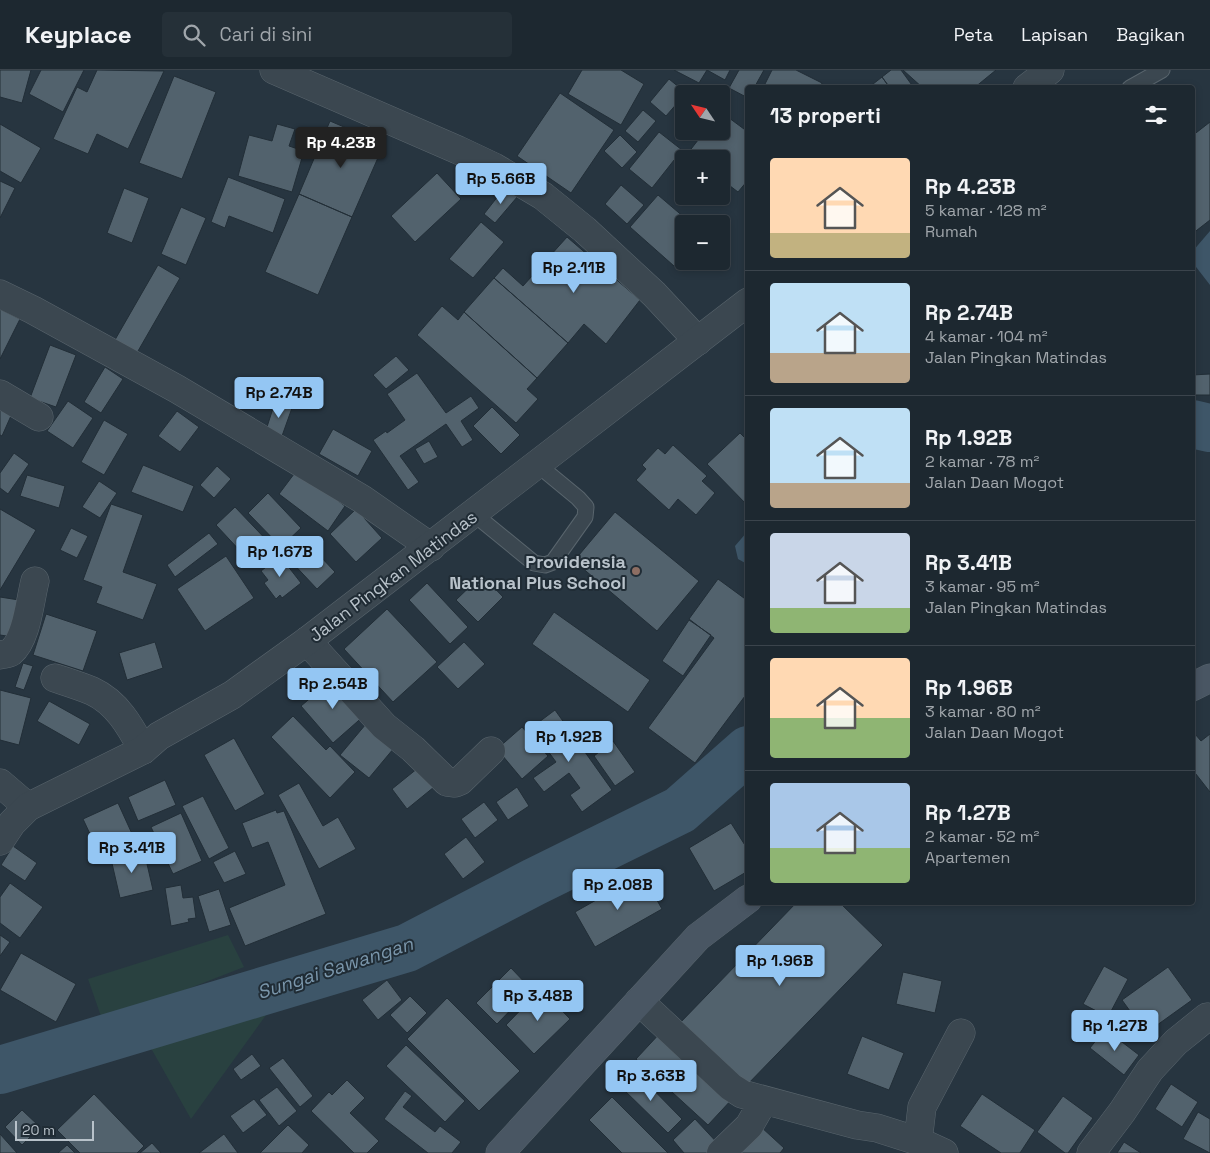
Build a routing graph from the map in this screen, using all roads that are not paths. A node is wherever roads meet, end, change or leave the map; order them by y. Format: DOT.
graph roads {
  1 [pos="274,70"];
  2 [pos="1050,70"];
  3 [pos="1162,70"];
  4 [pos="1031,85"];
  5 [pos="1135,85"];
  6 [pos="0,294"];
  7 [pos="745,304"];
  8 [pos="698,341"];
  9 [pos="0,394"];
  10 [pos="39,417"];
  11 [pos="538,465"];
  12 [pos="474,514"];
  13 [pos="431,547"];
  14 [pos="35,581"];
  15 [pos="307,641"];
  16 [pos="0,655"];
  17 [pos="55,678"];
  18 [pos="1210,678"];
  19 [pos="1195,686"];
  20 [pos="144,750"];
  21 [pos="491,751"];
  22 [pos="0,783"];
  23 [pos="28,807"];
  24 [pos="0,841"];
  25 [pos="745,901"];
  26 [pos="639,1001"];
  27 [pos="1207,1018"];
  28 [pos="961,1033"];
  29 [pos="764,1100"];
  30 [pos="918,1141"];
  31 [pos="500,1153"];
  32 [pos="721,1153"];
  33 [pos="944,1153"];
  34 [pos="1091,1153"];
  1 -- 8 [label="street"];
  2 -- 4 [label="street"];
  3 -- 5 [label="lane"];
  6 -- 13 [label="street"];
  7 -- 8 [label="street, Jalan Pingkan Matindas"];
  8 -- 11 [label="street, Jalan Pingkan Matindas"];
  9 -- 10 [label="street"];
  11 -- 12 [label="street, Jalan Pingkan Matindas"];
  11 -- 12 [label="lane"];
  12 -- 13 [label="street, Jalan Pingkan Matindas"];
  13 -- 15 [label="street, Jalan Pingkan Matindas"];
  14 -- 16 [label="street"];
  15 -- 20 [label="street, Jalan Pingkan Matindas"];
  15 -- 21 [label="street"];
  17 -- 20 [label="street"];
  18 -- 19 [label="main road"];
  20 -- 23 [label="street, Jalan Pingkan Matindas"];
  22 -- 23 [label="street"];
  23 -- 24 [label="street, Jalan Pingkan Matindas"];
  25 -- 26 [label="main road"];
  26 -- 29 [label="street"];
  26 -- 31 [label="main road"];
  27 -- 34 [label="street"];
  28 -- 30 [label="street"];
  29 -- 30 [label="street"];
  29 -- 32 [label="street"];
  30 -- 33 [label="street"];
}
